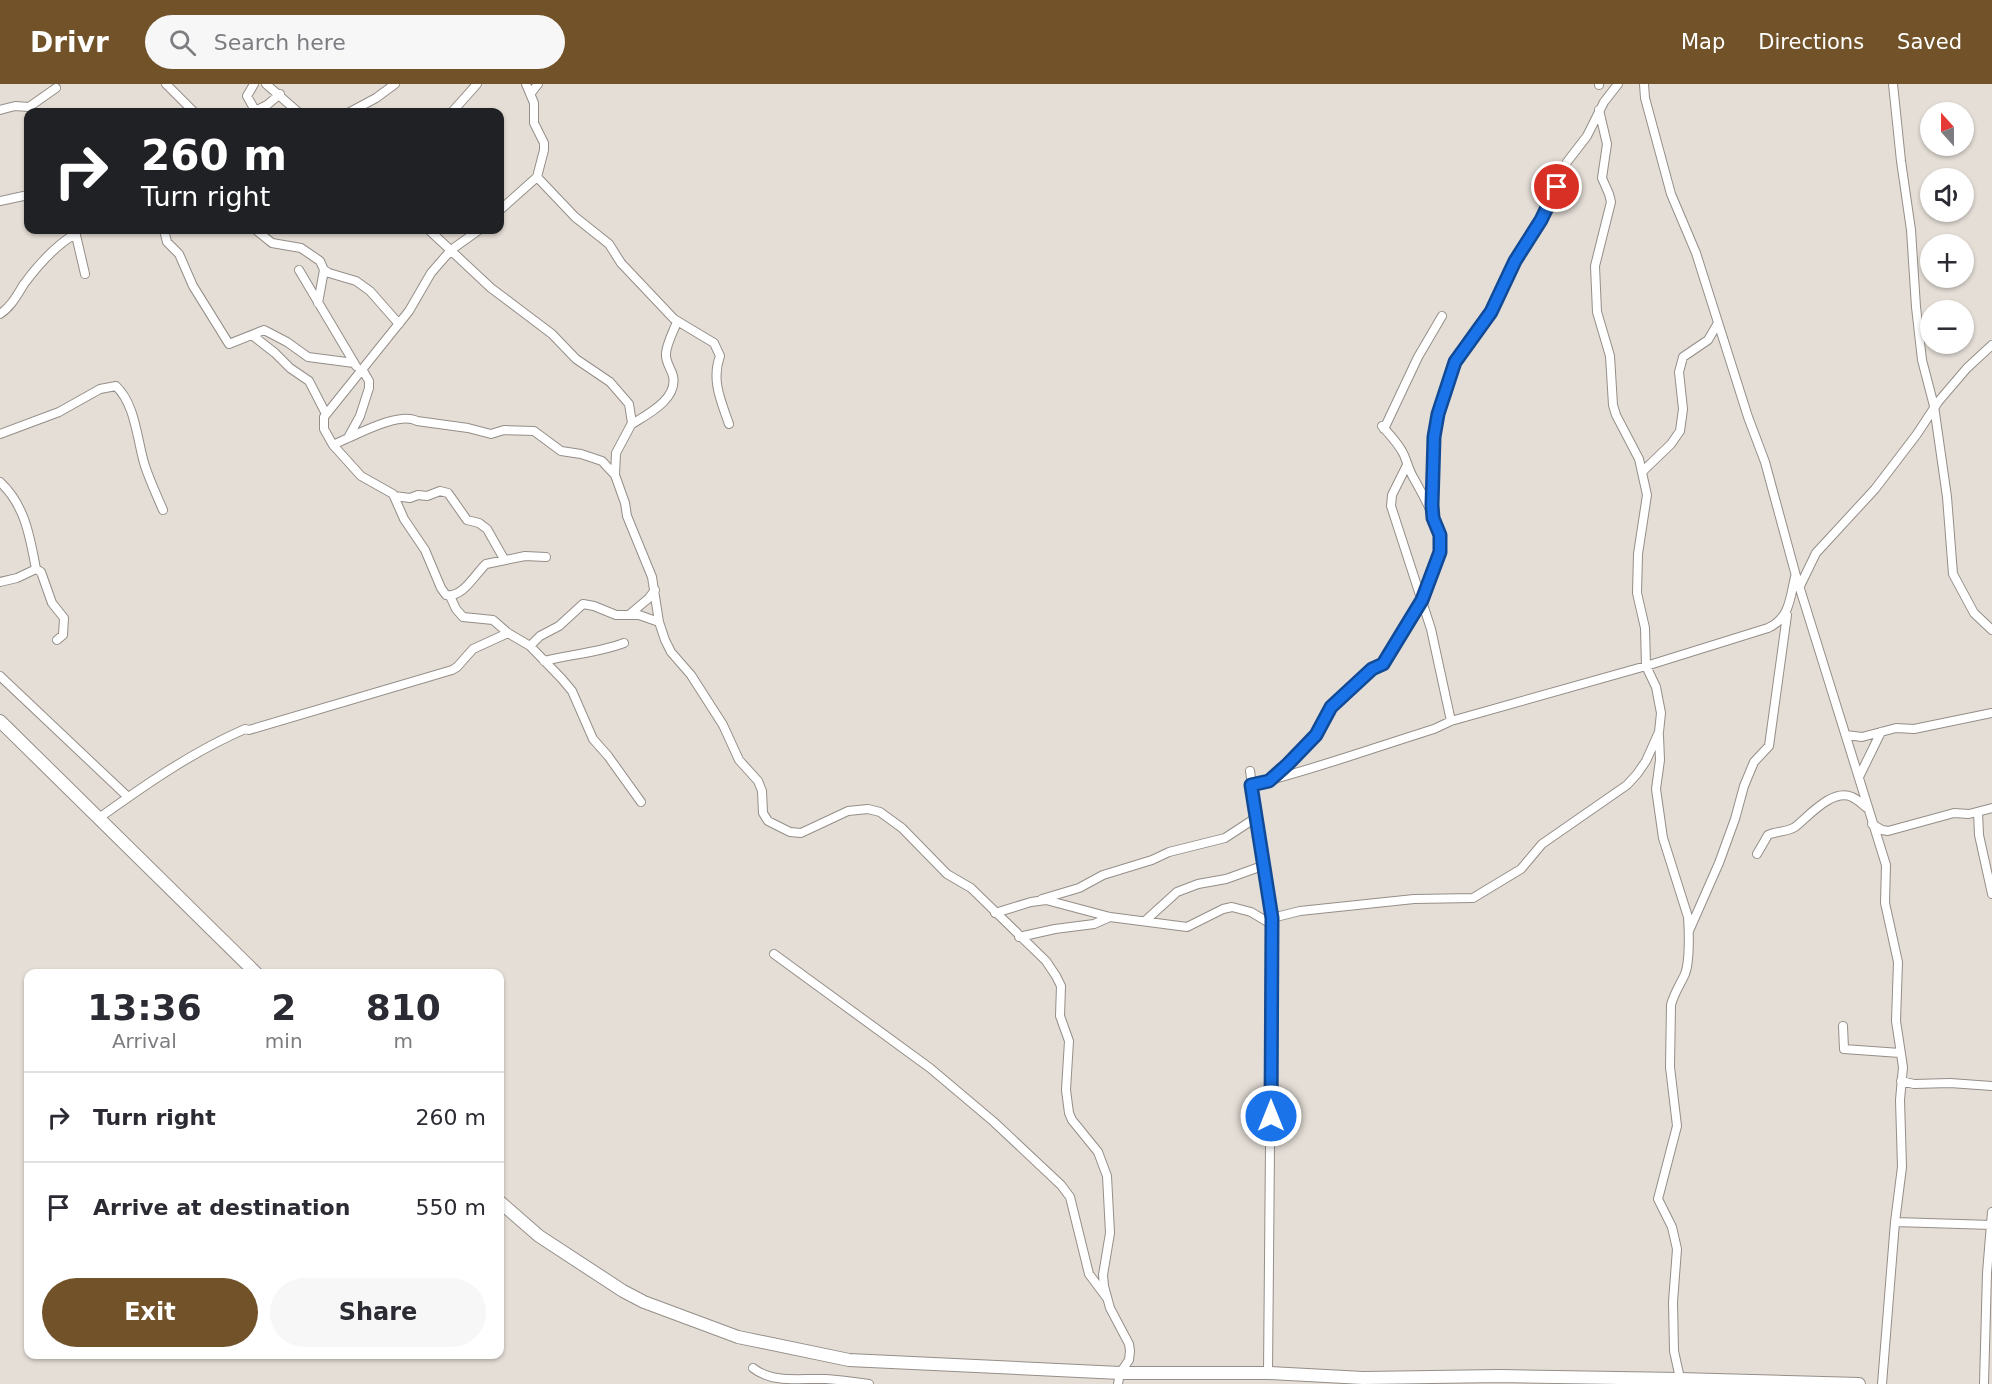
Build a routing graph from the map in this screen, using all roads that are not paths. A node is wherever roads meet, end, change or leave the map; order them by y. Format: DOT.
graph roads {
  1 [pos="166,84"];
  2 [pos="254,84"];
  3 [pos="266,84"];
  4 [pos="395,84"];
  5 [pos="477,84"];
  6 [pos="526,84"];
  7 [pos="538,84"];
  8 [pos="1618,84"];
  9 [pos="1644,84"];
  10 [pos="1893,84"];
  11 [pos="56,88"];
  12 [pos="531,93"];
  13 [pos="280,94"];
  14 [pos="24,108"];
  15 [pos="34,108"];
  16 [pos="191,108"];
  17 [pos="253,108"];
  18 [pos="262,108"];
  19 [pos="294,108"];
  20 [pos="357,108"];
  21 [pos="456,108"];
  22 [pos="0,110"];
  23 [pos="1599,110"];
  24 [pos="537,177"];
  25 [pos="24,196"];
  26 [pos="0,201"];
  27 [pos="504,206"];
  28 [pos="73,234"];
  29 [pos="75,234"];
  30 [pos="165,234"];
  31 [pos="261,234"];
  32 [pos="434,234"];
  33 [pos="469,234"];
  34 [pos="474,234"];
  35 [pos="472,236"];
  36 [pos="452,250"];
  37 [pos="299,270"];
  38 [pos="324,270"];
  39 [pos="85,274"];
  40 [pos="318,303"];
  41 [pos="0,314"];
  42 [pos="1442,316"];
  43 [pos="677,322"];
  44 [pos="1718,323"];
  45 [pos="399,324"];
  46 [pos="252,334"];
  47 [pos="1992,345"];
  48 [pos="354,363"];
  49 [pos="361,371"];
  50 [pos="1934,406"];
  51 [pos="326,414"];
  52 [pos="632,424"];
  53 [pos="729,424"];
  54 [pos="0,434"];
  55 [pos="348,438"];
  56 [pos="333,445"];
  57 [pos="1407,465"];
  58 [pos="1643,471"];
  59 [pos="615,475"];
  60 [pos="0,482"];
  61 [pos="394,496"];
  62 [pos="163,510"];
  63 [pos="1433,518"];
  64 [pos="546,557"];
  65 [pos="504,559"];
  66 [pos="36,569"];
  67 [pos="1796,576"];
  68 [pos="0,582"];
  69 [pos="1799,588"];
  70 [pos="654,590"];
  71 [pos="450,596"];
  72 [pos="1422,600"];
  73 [pos="1787,614"];
  74 [pos="630,615"];
  75 [pos="659,622"];
  76 [pos="1992,630"];
  77 [pos="508,633"];
  78 [pos="57,640"];
  79 [pos="624,643"];
  80 [pos="530,646"];
  81 [pos="544,660"];
  82 [pos="1646,666"];
  83 [pos="0,676"];
  84 [pos="1992,713"];
  85 [pos="0,721"];
  86 [pos="1451,721"];
  87 [pos="1659,732"];
  88 [pos="1881,732"];
  89 [pos="1846,735"];
  90 [pos="1250,771"];
  91 [pos="1859,777"];
  92 [pos="1269,781"];
  93 [pos="1251,785"];
  94 [pos="128,797"];
  95 [pos="641,802"];
  96 [pos="1868,808"];
  97 [pos="1992,808"];
  98 [pos="1977,812"];
  99 [pos="1257,817"];
  100 [pos="99,818"];
  101 [pos="1872,824"];
  102 [pos="1757,854"];
  103 [pos="1265,865"];
  104 [pos="1992,894"];
  105 [pos="1038,900"];
  106 [pos="995,913"];
  107 [pos="1110,917"];
  108 [pos="1145,921"];
  109 [pos="1271,921"];
  110 [pos="1687,935"];
  111 [pos="1019,937"];
  112 [pos="774,954"];
  113 [pos="251,969"];
  114 [pos="1843,1026"];
  115 [pos="1900,1053"];
  116 [pos="1901,1081"];
  117 [pos="1992,1086"];
  118 [pos="504,1205"];
  119 [pos="1992,1212"];
  120 [pos="1895,1222"];
  121 [pos="1991,1225"];
  122 [pos="1108,1299"];
  123 [pos="753,1368"];
  124 [pos="1268,1373"];
  125 [pos="1119,1379"];
  126 [pos="1680,1381"];
  127 [pos="869,1384"];
  128 [pos="1859,1384"];
  129 [pos="1882,1384"];
  130 [pos="1984,1384"];
  1 -- 16 [label="street"];
  2 -- 17 [label="street"];
  3 -- 13 [label="street"];
  4 -- 20 [label="street"];
  5 -- 21 [label="street"];
  6 -- 12 [label="street"];
  7 -- 12 [label="street"];
  8 -- 23 [label="street"];
  9 -- 44 [label="street"];
  10 -- 50 [label="street"];
  11 -- 15 [label="street"];
  12 -- 24 [label="street"];
  13 -- 18 [label="street"];
  13 -- 19 [label="street"];
  14 -- 22 [label="street"];
  23 -- 58 [label="street"];
  23 -- 63 [label="street"];
  24 -- 27 [label="street"];
  24 -- 43 [label="street"];
  25 -- 26 [label="street"];
  28 -- 41 [label="street"];
  29 -- 39 [label="street"];
  30 -- 46 [label="street"];
  31 -- 38 [label="street"];
  32 -- 36 [label="street"];
  33 -- 35 [label="street"];
  34 -- 35 [label="street"];
  35 -- 36 [label="street"];
  36 -- 45 [label="street"];
  36 -- 52 [label="street"];
  37 -- 40 [label="street"];
  38 -- 40 [label="street"];
  38 -- 45 [label="street"];
  40 -- 48 [label="street"];
  42 -- 57 [label="street"];
  43 -- 52 [label="street"];
  43 -- 53 [label="street"];
  44 -- 58 [label="street"];
  44 -- 67 [label="street"];
  45 -- 49 [label="street"];
  46 -- 48 [label="street"];
  46 -- 51 [label="street"];
  47 -- 50 [label="street"];
  48 -- 49 [label="street"];
  49 -- 51 [label="street"];
  49 -- 55 [label="street"];
  50 -- 69 [label="street"];
  50 -- 76 [label="street"];
  51 -- 56 [label="street"];
  52 -- 59 [label="street"];
  54 -- 62 [label="street"];
  55 -- 56 [label="street"];
  55 -- 59 [label="street"];
  56 -- 61 [label="street"];
  57 -- 63 [label="street"];
  57 -- 72 [label="street"];
  58 -- 82 [label="street"];
  59 -- 70 [label="street"];
  60 -- 66 [label="street"];
  61 -- 65 [label="street"];
  61 -- 71 [label="street"];
  63 -- 72 [label="street"];
  64 -- 65 [label="street"];
  65 -- 71 [label="street"];
  66 -- 68 [label="street"];
  66 -- 78 [label="street"];
  67 -- 69 [label="street"];
  67 -- 73 [label="street"];
  69 -- 89 [label="street"];
  70 -- 74 [label="street"];
  70 -- 75 [label="street"];
  71 -- 77 [label="street"];
  72 -- 86 [label="street"];
  72 -- 92 [label="street"];
  73 -- 82 [label="street"];
  73 -- 110 [label="street"];
  74 -- 75 [label="street"];
  74 -- 80 [label="street"];
  75 -- 106 [label="street"];
  77 -- 80 [label="street"];
  77 -- 94 [label="street"];
  79 -- 81 [label="street"];
  80 -- 81 [label="street"];
  81 -- 95 [label="street"];
  82 -- 86 [label="street"];
  82 -- 87 [label="street"];
  83 -- 94 [label="street"];
  84 -- 88 [label="street"];
  85 -- 100 [label="highway"];
  86 -- 92 [label="street"];
  87 -- 109 [label="street"];
  87 -- 110 [label="street"];
  88 -- 89 [label="street"];
  88 -- 91 [label="street"];
  89 -- 91 [label="street"];
  90 -- 93 [label="street"];
  91 -- 96 [label="street"];
  92 -- 93 [label="street"];
  93 -- 99 [label="street"];
  94 -- 100 [label="street"];
  96 -- 101 [label="street"];
  96 -- 102 [label="street"];
  97 -- 98 [label="street"];
  98 -- 101 [label="street"];
  98 -- 104 [label="street"];
  99 -- 103 [label="street"];
  99 -- 105 [label="street"];
  100 -- 113 [label="highway"];
  101 -- 115 [label="street"];
  103 -- 108 [label="street"];
  103 -- 109 [label="street"];
  105 -- 106 [label="street"];
  105 -- 107 [label="street"];
  106 -- 111 [label="street"];
  107 -- 108 [label="street"];
  107 -- 111 [label="street"];
  108 -- 109 [label="street"];
  109 -- 124 [label="street"];
  110 -- 126 [label="street"];
  111 -- 122 [label="street"];
  112 -- 122 [label="street"];
  114 -- 115 [label="street"];
  115 -- 116 [label="street"];
  116 -- 117 [label="street"];
  116 -- 120 [label="street"];
  118 -- 125 [label="highway"];
  119 -- 121 [label="street"];
  120 -- 121 [label="street"];
  120 -- 129 [label="street"];
  121 -- 130 [label="street"];
  122 -- 125 [label="street"];
  123 -- 127 [label="street"];
  124 -- 125 [label="highway"];
  124 -- 126 [label="highway"];
  126 -- 128 [label="highway"];
}
